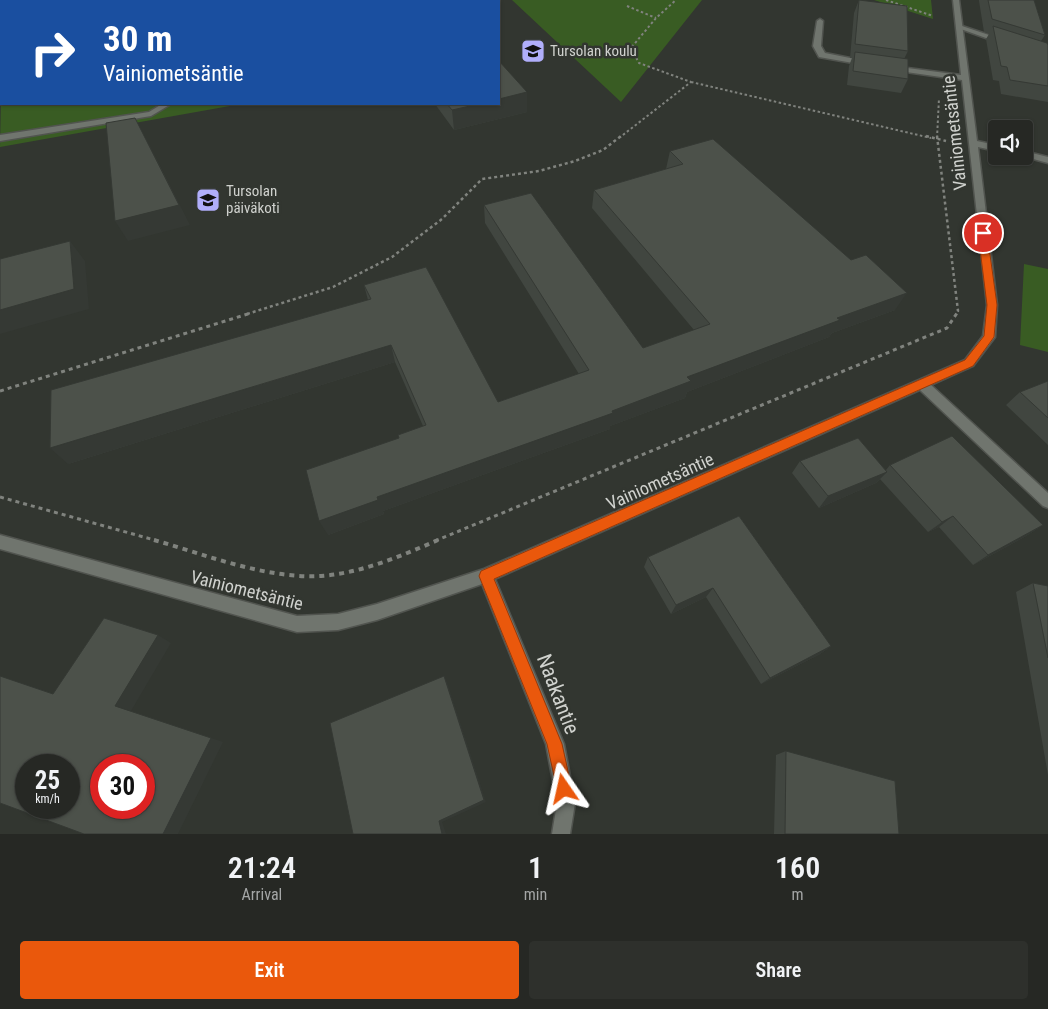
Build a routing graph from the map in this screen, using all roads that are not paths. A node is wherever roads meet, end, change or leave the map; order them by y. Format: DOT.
graph roads {
  1 [pos="956,0"];
  2 [pos="820,21"];
  3 [pos="960,27"];
  4 [pos="1012,44"];
  5 [pos="878,66"];
  6 [pos="887,67"];
  7 [pos="966,78"];
  8 [pos="165,105"];
  9 [pos="0,138"];
  10 [pos="972,143"];
  11 [pos="988,146"];
  12 [pos="1033,156"];
  13 [pos="1048,160"];
  14 [pos="923,385"];
  15 [pos="1048,502"];
  16 [pos="0,542"];
  17 [pos="486,576"];
  18 [pos="561,834"];
  1 -- 3 [label="street, Vainiometsäntie"];
  2 -- 5 [label="street"];
  3 -- 4 [label="street"];
  3 -- 7 [label="street, Vainiometsäntie"];
  6 -- 7 [label="street"];
  7 -- 10 [label="street, Vainiometsäntie"];
  8 -- 9 [label="street"];
  10 -- 11 [label="street"];
  10 -- 14 [label="street, Vainiometsäntie"];
  12 -- 13 [label="street"];
  14 -- 15 [label="street"];
  14 -- 17 [label="street, Vainiometsäntie"];
  16 -- 17 [label="street, Vainiometsäntie"];
  17 -- 18 [label="street, Naakantie"];
}
